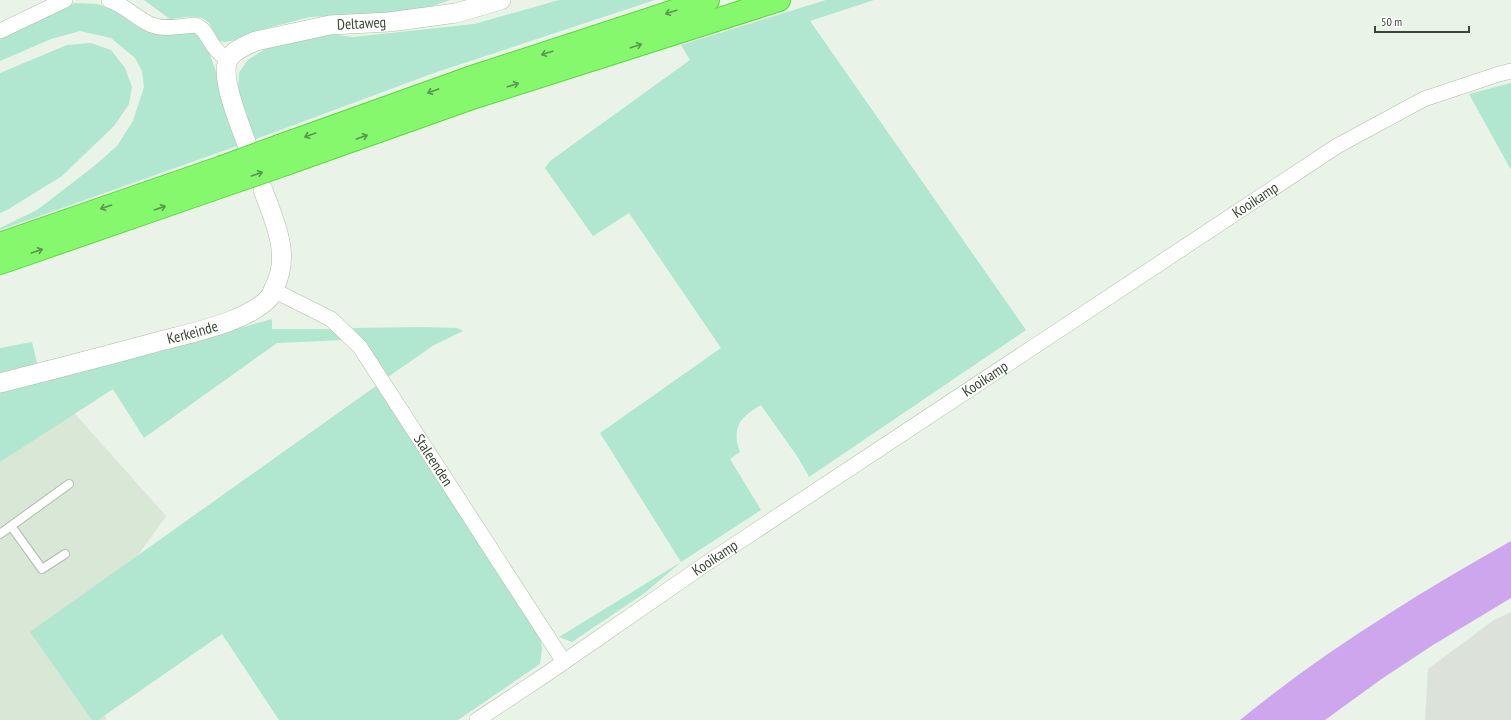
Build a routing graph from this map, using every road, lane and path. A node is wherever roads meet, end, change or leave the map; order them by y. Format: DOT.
graph roads {
  1 [pos="65,0"];
  2 [pos="109,0"];
  3 [pos="501,0"];
  4 [pos="708,0"];
  5 [pos="779,0"];
  6 [pos="0,31"];
  7 [pos="228,60"];
  8 [pos="1511,71"];
  9 [pos="247,146"];
  10 [pos="283,155"];
  11 [pos="225,175"];
  12 [pos="263,190"];
  13 [pos="0,244"];
  14 [pos="0,263"];
  15 [pos="273,290"];
  16 [pos="0,383"];
  17 [pos="69,484"];
  18 [pos="12,526"];
  19 [pos="0,534"];
  20 [pos="65,554"];
  21 [pos="564,662"];
  22 [pos="476,720"];
  1 -- 6 [label="street"];
  2 -- 7 [label="street"];
  3 -- 7 [label="street, Deltaweg"];
  4 -- 10 [label="highway, one-way"];
  10 -- 5 [label="highway, one-way"];
  7 -- 9 [label="street"];
  8 -- 21 [label="street, Kooikamp"];
  10 -- 11 [label="highway, bridge"];
  11 -- 13 [label="highway, one-way"];
  14 -- 11 [label="highway, one-way"];
  12 -- 15 [label="street, Kerkeinde"];
  15 -- 16 [label="street, Kerkeinde"];
  15 -- 21 [label="street, Staleenden"];
  17 -- 18 [label="lane"];
  18 -- 19 [label="lane"];
  18 -- 20 [label="lane"];
  21 -- 22 [label="street, Kooikamp"];
}
